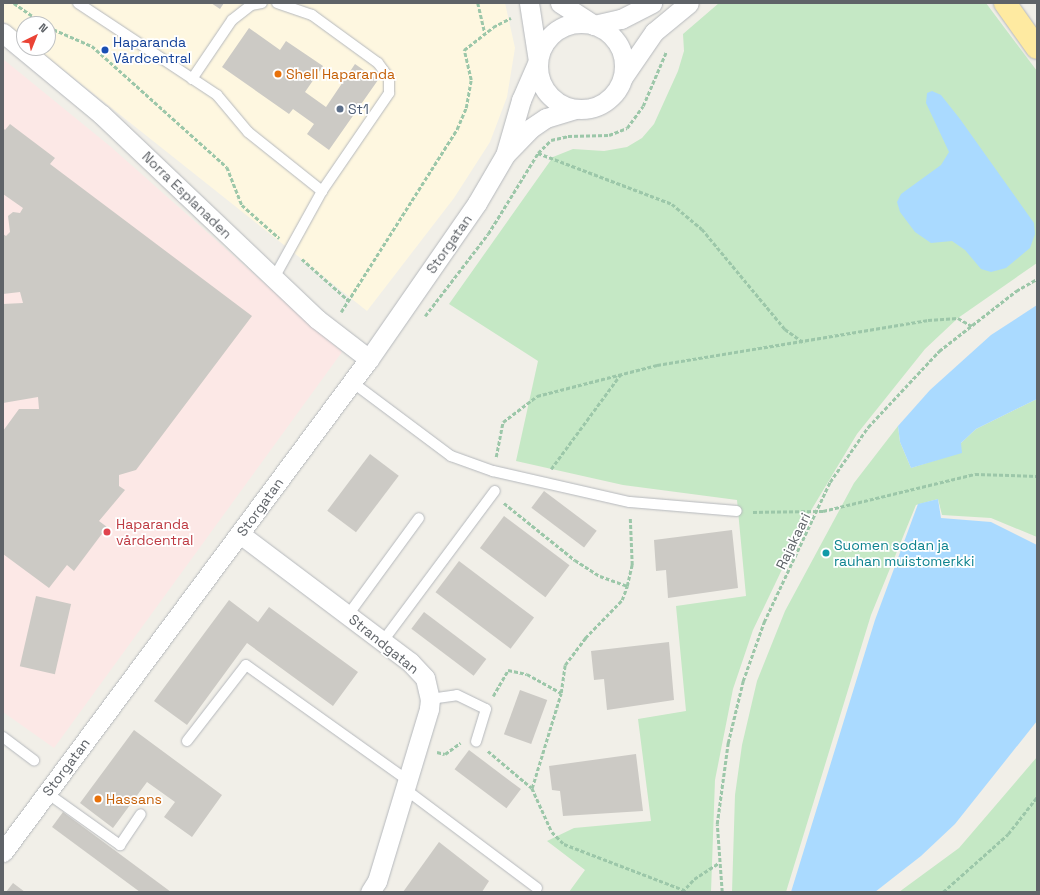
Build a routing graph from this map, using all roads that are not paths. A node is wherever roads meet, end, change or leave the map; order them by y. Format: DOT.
graph roads {
  1 [pos="78,3"];
  2 [pos="262,3"];
  3 [pos="277,3"];
  4 [pos="560,3"];
  5 [pos="652,3"];
  6 [pos="689,3"];
  7 [pos="1005,3"];
  8 [pos="530,6"];
  9 [pos="594,24"];
  10 [pos="3,33"];
  11 [pos="1037,48"];
  12 [pos="538,61"];
  13 [pos="622,78"];
  14 [pos="192,79"];
  15 [pos="576,109"];
  16 [pos="505,155"];
  17 [pos="322,191"];
  18 [pos="274,278"];
  19 [pos="369,358"];
  20 [pos="352,382"];
  21 [pos="494,492"];
  22 [pos="737,511"];
  23 [pos="419,518"];
  24 [pos="240,534"];
  25 [pos="348,615"];
  26 [pos="383,641"];
  27 [pos="430,699"];
  28 [pos="3,737"];
  29 [pos="187,741"];
  30 [pos="476,742"];
  31 [pos="34,760"];
  32 [pos="406,785"];
  33 [pos="47,794"];
  34 [pos="141,814"];
  35 [pos="3,852"];
  36 [pos="537,888"];
  37 [pos="370,892"];
  1 -- 14 [label="lane"];
  2 -- 14 [label="lane"];
  3 -- 17 [label="lane"];
  4 -- 9 [label="street, Storgatan"];
  5 -- 9 [label="street"];
  6 -- 13 [label="street"];
  7 -- 11 [label="highway"];
  8 -- 12 [label="street"];
  9 -- 12 [label="street, Storgatan"];
  9 -- 13 [label="street, Storgatan"];
  10 -- 18 [label="street, Norra Esplanaden"];
  12 -- 15 [label="street"];
  12 -- 16 [label="street, Storgatan"];
  13 -- 15 [label="street, Storgatan"];
  14 -- 17 [label="lane"];
  15 -- 16 [label="street, Storgatan"];
  16 -- 19 [label="street, Storgatan"];
  17 -- 18 [label="lane"];
  18 -- 19 [label="street, Norra Esplanaden"];
  19 -- 20 [label="street, Storgatan"];
  20 -- 22 [label="lane"];
  20 -- 24 [label="street, Storgatan"];
  21 -- 26 [label="lane"];
  23 -- 25 [label="lane"];
  24 -- 25 [label="street, Strandgatan"];
  24 -- 33 [label="street, Storgatan"];
  25 -- 26 [label="street, Strandgatan"];
  26 -- 27 [label="street, Strandgatan"];
  27 -- 30 [label="lane"];
  27 -- 32 [label="street, Strandgatan"];
  28 -- 31 [label="lane"];
  29 -- 32 [label="lane"];
  32 -- 36 [label="lane"];
  32 -- 37 [label="street, Strandgatan"];
  33 -- 34 [label="lane"];
  33 -- 35 [label="street, Storgatan"];
}
